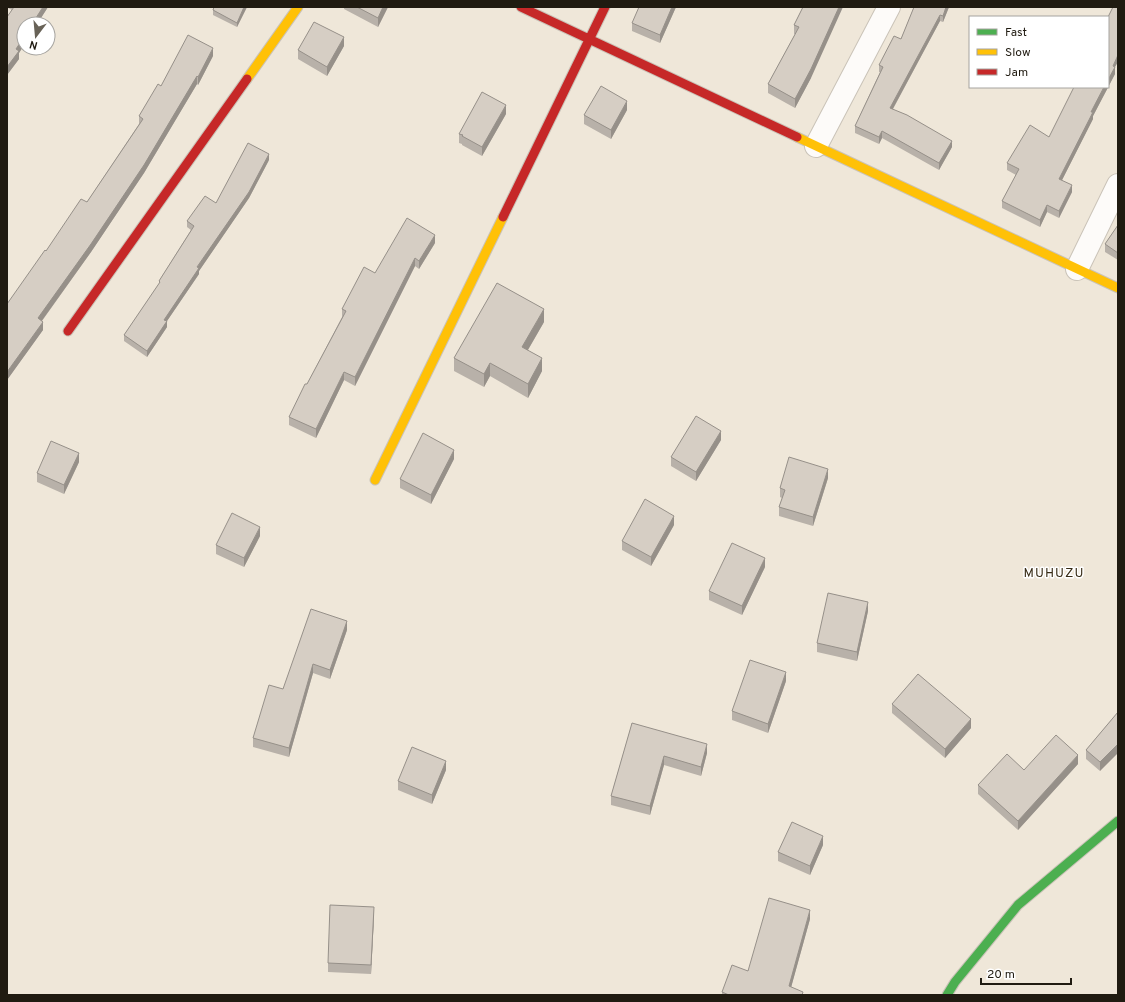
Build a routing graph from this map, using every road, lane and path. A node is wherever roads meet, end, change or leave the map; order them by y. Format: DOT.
graph roads {
  1 [pos="298,7"];
  2 [pos="521,7"];
  3 [pos="605,7"];
  4 [pos="889,7"];
  5 [pos="589,39"];
  6 [pos="816,146"];
  7 [pos="1118,185"];
  8 [pos="1078,269"];
  9 [pos="1118,288"];
  10 [pos="68,331"];
  11 [pos="375,480"];
  12 [pos="1118,821"];
  13 [pos="946,995"];
  1 -- 10 [label="street"];
  2 -- 5 [label="street"];
  3 -- 5 [label="street"];
  4 -- 6 [label="street"];
  5 -- 6 [label="street"];
  5 -- 11 [label="street"];
  6 -- 8 [label="street"];
  7 -- 8 [label="street"];
  8 -- 9 [label="street"];
  12 -- 13 [label="street"];
}
